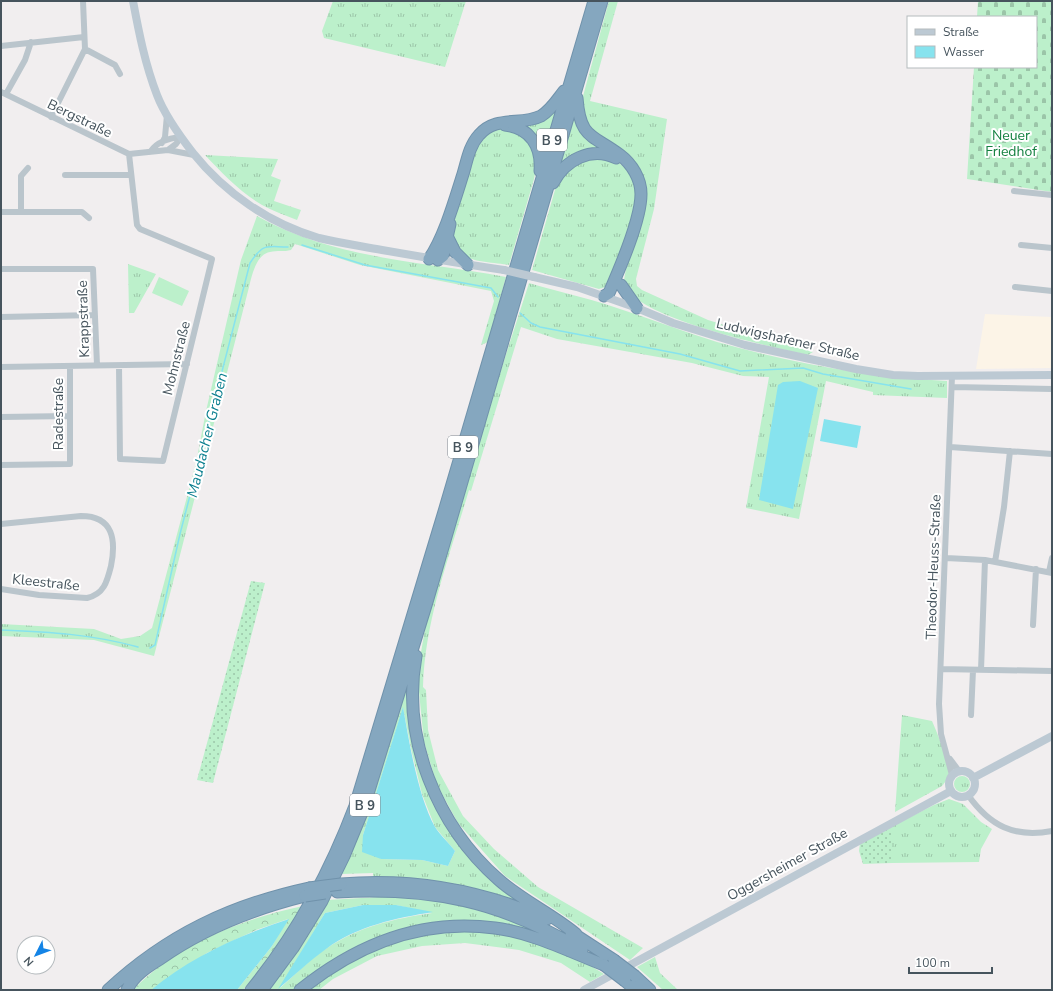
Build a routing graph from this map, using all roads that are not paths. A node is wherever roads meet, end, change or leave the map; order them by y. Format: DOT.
graph roads {
  1 [pos="83,1"];
  2 [pos="133,1"];
  3 [pos="594,1"];
  4 [pos="602,1"];
  5 [pos="84,37"];
  6 [pos="31,42"];
  7 [pos="1,46"];
  8 [pos="85,49"];
  9 [pos="120,74"];
  10 [pos="572,89"];
  11 [pos="4,93"];
  12 [pos="166,115"];
  13 [pos="50,117"];
  14 [pos="498,124"];
  15 [pos="181,137"];
  16 [pos="162,143"];
  17 [pos="168,150"];
  18 [pos="151,151"];
  19 [pos="130,154"];
  20 [pos="194,155"];
  21 [pos="628,163"];
  22 [pos="28,168"];
  23 [pos="65,175"];
  24 [pos="131,175"];
  25 [pos="1014,191"];
  26 [pos="541,196"];
  27 [pos="1052,196"];
  28 [pos="1,212"];
  29 [pos="21,212"];
  30 [pos="451,214"];
  31 [pos="89,218"];
  32 [pos="448,238"];
  33 [pos="1021,245"];
  34 [pos="1052,248"];
  35 [pos="433,257"];
  36 [pos="622,262"];
  37 [pos="468,265"];
  38 [pos="1,269"];
  39 [pos="620,285"];
  40 [pos="1015,287"];
  41 [pos="1052,291"];
  42 [pos="608,296"];
  43 [pos="638,308"];
  44 [pos="95,315"];
  45 [pos="1,317"];
  46 [pos="187,364"];
  47 [pos="97,365"];
  48 [pos="70,366"];
  49 [pos="119,366"];
  50 [pos="1,367"];
  51 [pos="1052,375"];
  52 [pos="952,376"];
  53 [pos="952,387"];
  54 [pos="1052,389"];
  55 [pos="70,416"];
  56 [pos="1,417"];
  57 [pos="950,447"];
  58 [pos="1010,451"];
  59 [pos="1052,454"];
  60 [pos="1,465"];
  61 [pos="1,524"];
  62 [pos="946,558"];
  63 [pos="1052,558"];
  64 [pos="986,560"];
  65 [pos="995,562"];
  66 [pos="1036,569"];
  67 [pos="1051,572"];
  68 [pos="1,589"];
  69 [pos="427,602"];
  70 [pos="1033,625"];
  71 [pos="941,669"];
  72 [pos="972,670"];
  73 [pos="980,670"];
  74 [pos="1052,671"];
  75 [pos="971,715"];
  76 [pos="1052,736"];
  77 [pos="956,773"];
  78 [pos="973,778"];
  79 [pos="951,791"];
  80 [pos="968,795"];
  81 [pos="1052,831"];
  82 [pos="339,888"];
  83 [pos="307,892"];
  84 [pos="576,934"];
  85 [pos="609,962"];
  86 [pos="630,979"];
  87 [pos="108,990"];
  88 [pos="127,990"];
  89 [pos="251,990"];
  90 [pos="262,990"];
  91 [pos="300,990"];
  92 [pos="584,990"];
  93 [pos="636,990"];
  94 [pos="650,990"];
  1 -- 5 [label="street"];
  2 -- 12 [label="street, Ludwigshafener Straße"];
  3 -- 10 [label="highway, B 9"];
  4 -- 10 [label="highway, B 9"];
  5 -- 6 [label="street"];
  5 -- 8 [label="street"];
  6 -- 7 [label="street"];
  6 -- 11 [label="street"];
  8 -- 9 [label="street"];
  8 -- 13 [label="street"];
  10 -- 14 [label="highway"];
  10 -- 21 [label="highway"];
  10 -- 26 [label="highway, B 9"];
  11 -- 13 [label="street, Bergstraße"];
  12 -- 15 [label="street, Ludwigshafener Straße"];
  12 -- 16 [label="street"];
  13 -- 19 [label="street, Bergstraße"];
  14 -- 26 [label="highway"];
  14 -- 30 [label="highway"];
  15 -- 16 [label="street"];
  15 -- 17 [label="street"];
  15 -- 20 [label="street, Ludwigshafener Straße"];
  16 -- 18 [label="street"];
  17 -- 18 [label="street"];
  17 -- 20 [label="street"];
  18 -- 19 [label="street"];
  19 -- 24 [label="street, Mohnstraße"];
  20 -- 35 [label="street, Ludwigshafener Straße"];
  21 -- 26 [label="highway"];
  21 -- 36 [label="highway"];
  22 -- 29 [label="street"];
  23 -- 24 [label="street"];
  24 -- 46 [label="street, Mohnstraße"];
  25 -- 27 [label="street"];
  26 -- 69 [label="highway, B 9"];
  26 -- 89 [label="highway, B 9"];
  28 -- 29 [label="street"];
  29 -- 31 [label="street"];
  30 -- 32 [label="highway"];
  30 -- 35 [label="highway"];
  32 -- 35 [label="highway"];
  32 -- 37 [label="highway"];
  33 -- 34 [label="street"];
  35 -- 37 [label="street, Ludwigshafener Straße"];
  36 -- 39 [label="highway"];
  36 -- 42 [label="highway"];
  37 -- 42 [label="street, Ludwigshafener Straße, bridge"];
  38 -- 44 [label="street, Krappstraße"];
  39 -- 42 [label="highway"];
  39 -- 43 [label="highway"];
  40 -- 41 [label="street"];
  42 -- 43 [label="street, Ludwigshafener Straße"];
  43 -- 52 [label="street, Ludwigshafener Straße"];
  44 -- 45 [label="street"];
  44 -- 47 [label="street, Krappstraße"];
  46 -- 49 [label="street"];
  46 -- 49 [label="street, Mohnstraße"];
  47 -- 48 [label="street"];
  47 -- 49 [label="street"];
  48 -- 50 [label="street"];
  48 -- 55 [label="street, Radestraße"];
  51 -- 52 [label="street, Ludwigshafener Straße"];
  52 -- 53 [label="street, Theodor-Heuss-Straße"];
  53 -- 54 [label="street"];
  53 -- 57 [label="street, Theodor-Heuss-Straße"];
  55 -- 56 [label="street"];
  55 -- 60 [label="street, Radestraße"];
  57 -- 58 [label="street"];
  57 -- 62 [label="street, Theodor-Heuss-Straße"];
  58 -- 59 [label="street"];
  58 -- 65 [label="street"];
  61 -- 68 [label="street, Kleestraße"];
  62 -- 64 [label="street"];
  62 -- 71 [label="street, Theodor-Heuss-Straße"];
  63 -- 67 [label="street"];
  64 -- 65 [label="street"];
  64 -- 73 [label="street"];
  65 -- 66 [label="street"];
  66 -- 67 [label="street"];
  66 -- 70 [label="street"];
  69 -- 84 [label="highway"];
  69 -- 90 [label="highway, B 9"];
  71 -- 72 [label="street"];
  71 -- 77 [label="street, Theodor-Heuss-Straße"];
  72 -- 73 [label="street"];
  72 -- 75 [label="street"];
  73 -- 74 [label="street"];
  76 -- 78 [label="street"];
  77 -- 78 [label="street"];
  77 -- 79 [label="street"];
  78 -- 80 [label="street"];
  79 -- 80 [label="street"];
  79 -- 92 [label="street, Oggersheimer Straße"];
  80 -- 81 [label="street"];
  82 -- 83 [label="highway, bridge"];
  82 -- 84 [label="highway"];
  82 -- 85 [label="highway"];
  83 -- 87 [label="highway"];
  83 -- 88 [label="highway"];
  84 -- 85 [label="highway"];
  85 -- 86 [label="highway, bridge"];
  85 -- 91 [label="highway"];
  86 -- 93 [label="highway"];
  86 -- 94 [label="highway"];
}
